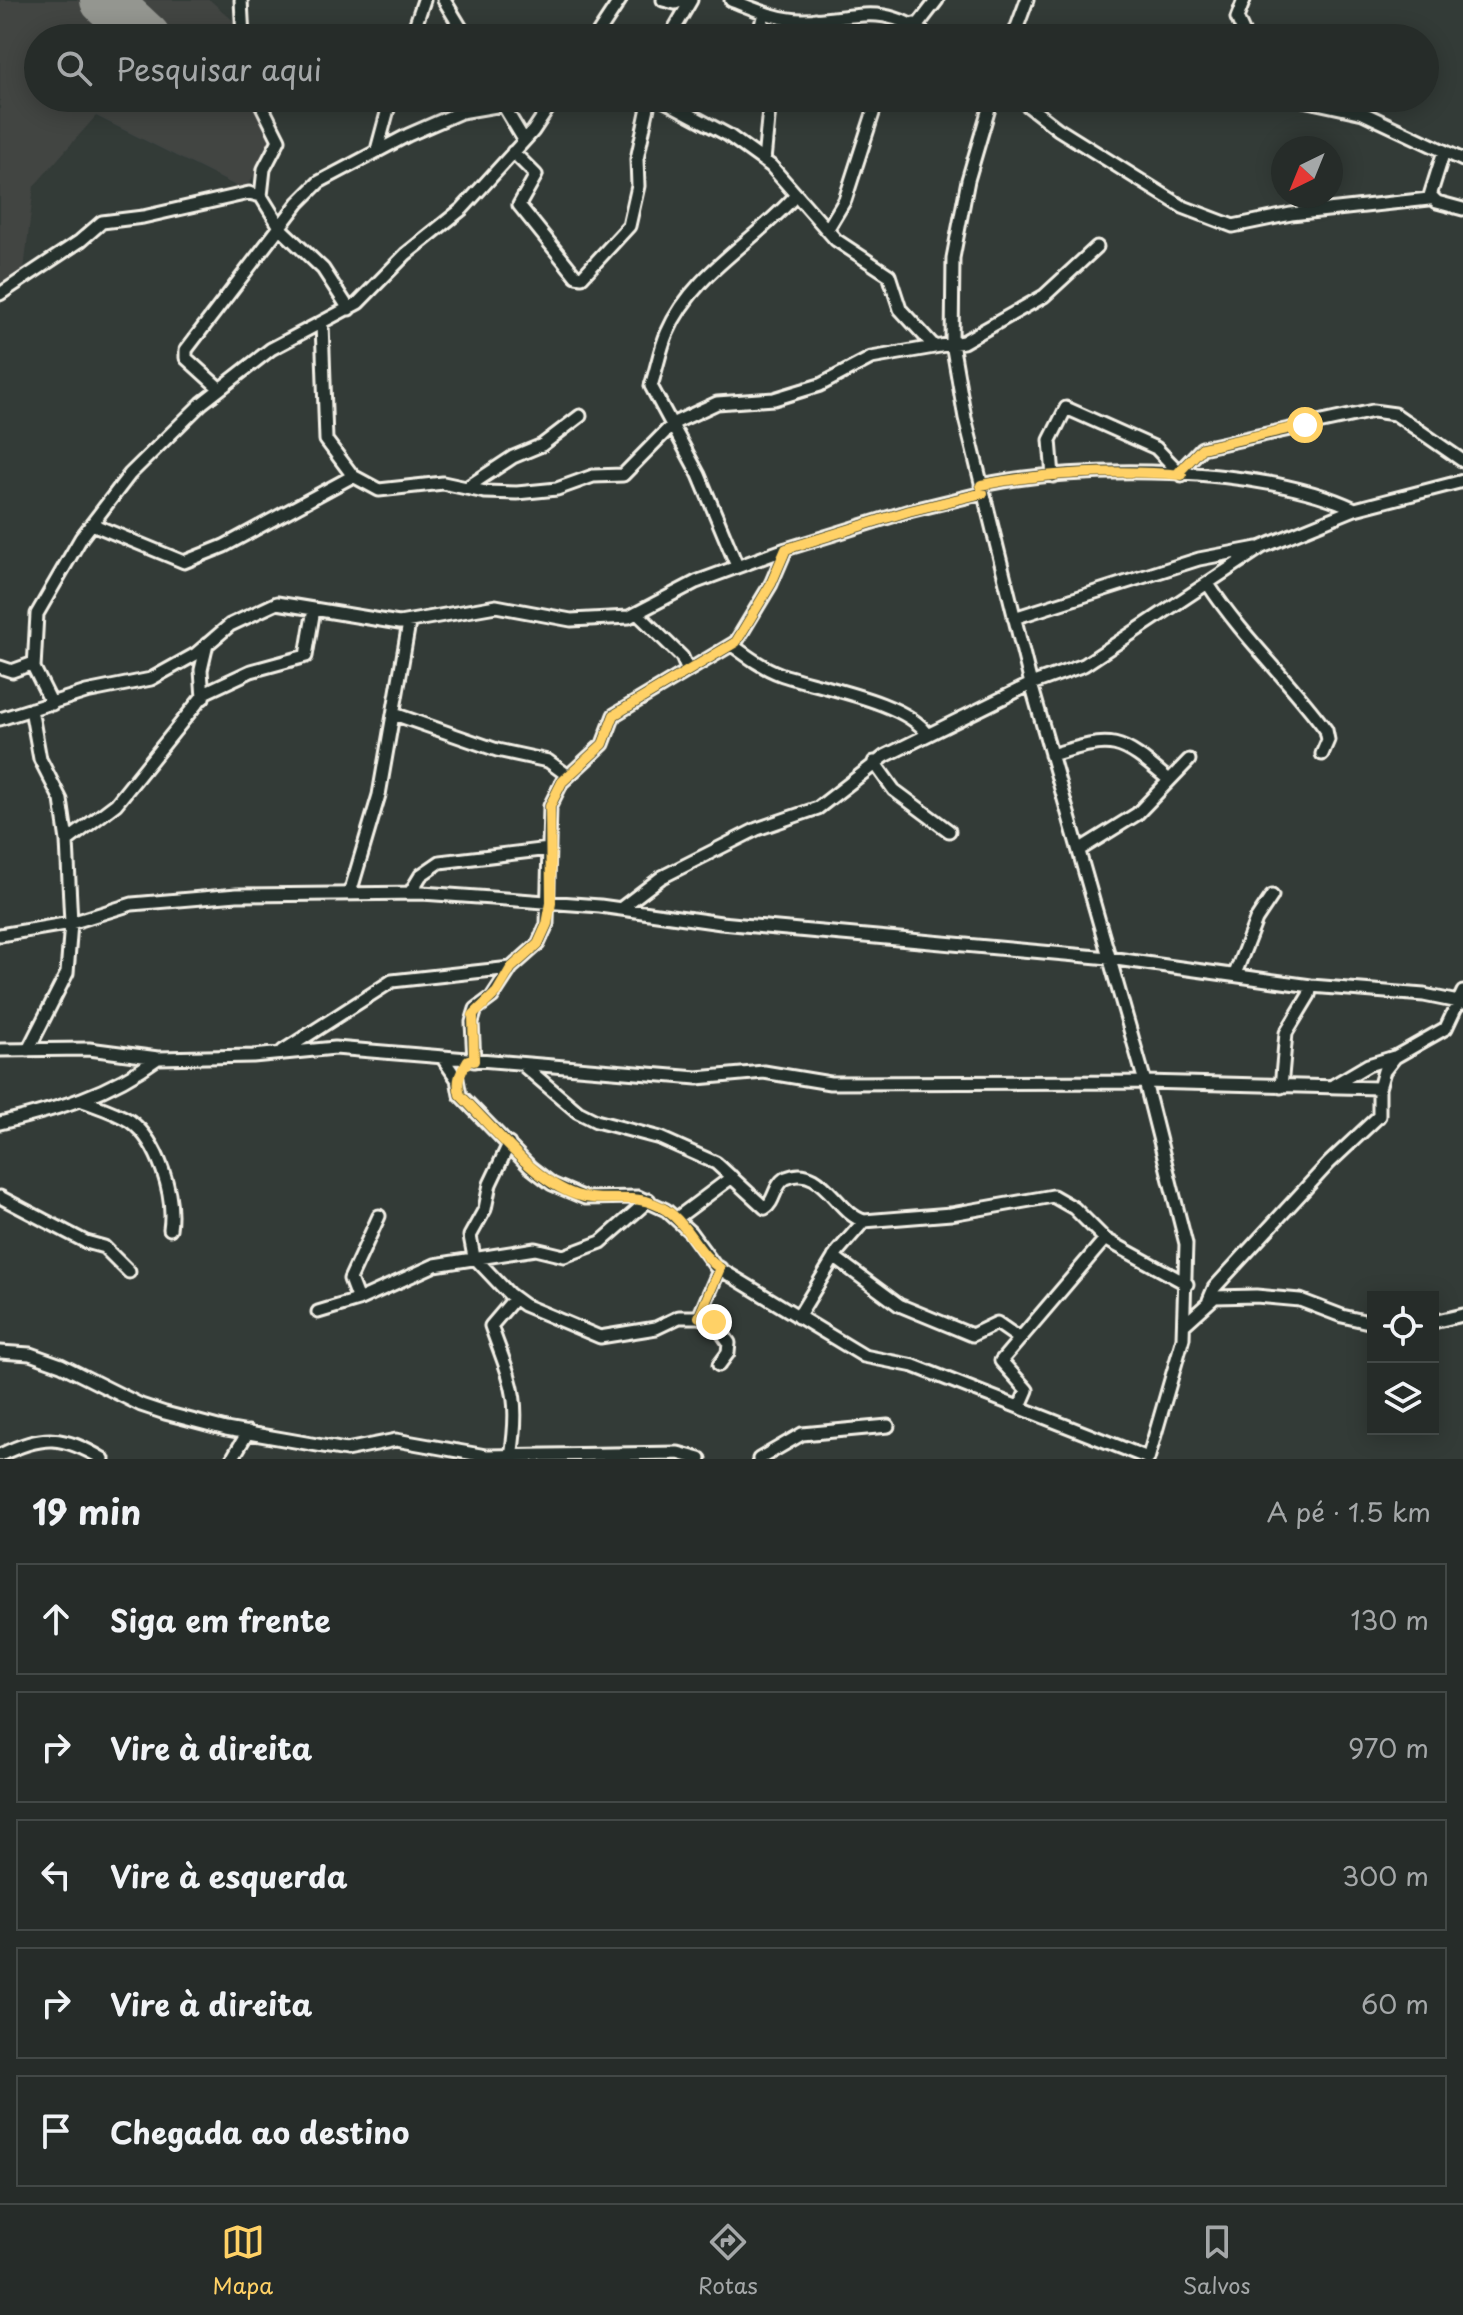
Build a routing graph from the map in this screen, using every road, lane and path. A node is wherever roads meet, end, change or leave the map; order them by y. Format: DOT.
graph roads {
  1 [pos="241,0"];
  2 [pos="424,0"];
  3 [pos="444,0"];
  4 [pos="620,0"];
  5 [pos="663,0"];
  6 [pos="683,0"];
  7 [pos="691,0"];
  8 [pos="731,0"];
  9 [pos="937,0"];
  10 [pos="1027,0"];
  11 [pos="1244,0"];
  12 [pos="764,13"];
  13 [pos="815,19"];
  14 [pos="242,24"];
  15 [pos="416,24"];
  16 [pos="459,24"];
  17 [pos="604,24"];
  18 [pos="677,24"];
  19 [pos="761,24"];
  20 [pos="814,24"];
  21 [pos="913,24"];
  22 [pos="917,24"];
  23 [pos="1018,24"];
  24 [pos="1240,24"];
  25 [pos="265,112"];
  26 [pos="387,112"];
  27 [pos="461,112"];
  28 [pos="506,112"];
  29 [pos="545,112"];
  30 [pos="647,112"];
  31 [pos="685,112"];
  32 [pos="769,112"];
  33 [pos="873,112"];
  34 [pos="988,112"];
  35 [pos="1036,112"];
  36 [pos="1358,112"];
  37 [pos="524,140"];
  38 [pos="377,150"];
  39 [pos="1444,151"];
  40 [pos="513,152"];
  41 [pos="1463,160"];
  42 [pos="764,161"];
  43 [pos="796,195"];
  44 [pos="261,196"];
  45 [pos="1432,197"];
  46 [pos="1463,209"];
  47 [pos="281,228"];
  48 [pos="827,230"];
  49 [pos="1097,247"];
  50 [pos="0,294"];
  51 [pos="349,309"];
  52 [pos="322,323"];
  53 [pos="952,343"];
  54 [pos="934,346"];
  55 [pos="219,388"];
  56 [pos="580,416"];
  57 [pos="674,423"];
  58 [pos="1463,461"];
  59 [pos="1181,473"];
  60 [pos="353,476"];
  61 [pos="1053,476"];
  62 [pos="1463,481"];
  63 [pos="466,488"];
  64 [pos="982,489"];
  65 [pos="1355,509"];
  66 [pos="94,525"];
  67 [pos="1262,547"];
  68 [pos="786,549"];
  69 [pos="737,566"];
  70 [pos="1208,584"];
  71 [pos="314,609"];
  72 [pos="638,614"];
  73 [pos="1014,618"];
  74 [pos="409,623"];
  75 [pos="207,644"];
  76 [pos="732,645"];
  77 [pos="34,663"];
  78 [pos="0,667"];
  79 [pos="688,671"];
  80 [pos="1031,684"];
  81 [pos="203,698"];
  82 [pos="52,704"];
  83 [pos="31,709"];
  84 [pos="394,714"];
  85 [pos="0,719"];
  86 [pos="927,734"];
  87 [pos="1322,754"];
  88 [pos="1051,755"];
  89 [pos="1189,760"];
  90 [pos="874,762"];
  91 [pos="567,775"];
  92 [pos="1169,780"];
  93 [pos="949,831"];
  94 [pos="67,841"];
  95 [pos="549,849"];
  96 [pos="1079,850"];
  97 [pos="350,893"];
  98 [pos="410,893"];
  99 [pos="1272,896"];
  100 [pos="551,903"];
  101 [pos="620,909"];
  102 [pos="71,923"];
  103 [pos="0,935"];
  104 [pos="1109,958"];
  105 [pos="511,968"];
  106 [pos="1235,974"];
  107 [pos="1311,986"];
  108 [pos="1461,999"];
  109 [pos="0,1050"];
  110 [pos="28,1050"];
  111 [pos="283,1051"];
  112 [pos="442,1057"];
  113 [pos="1395,1057"];
  114 [pos="158,1058"];
  115 [pos="471,1061"];
  116 [pos="524,1065"];
  117 [pos="457,1079"];
  118 [pos="1145,1082"];
  119 [pos="1333,1085"];
  120 [pos="1281,1087"];
  121 [pos="1379,1088"];
  122 [pos="83,1101"];
  123 [pos="0,1123"];
  124 [pos="509,1144"];
  125 [pos="732,1177"];
  126 [pos="0,1197"];
  127 [pos="649,1200"];
  128 [pos="379,1216"];
  129 [pos="677,1218"];
  130 [pos="864,1221"];
  131 [pos="170,1229"];
  132 [pos="1105,1239"];
  133 [pos="474,1257"];
  134 [pos="834,1257"];
  135 [pos="720,1268"];
  136 [pos="129,1272"];
  137 [pos="1187,1284"];
  138 [pos="514,1299"];
  139 [pos="358,1300"];
  140 [pos="1209,1300"];
  141 [pos="318,1312"];
  142 [pos="1463,1315"];
  143 [pos="699,1317"];
  144 [pos="798,1317"];
  145 [pos="1367,1321"];
  146 [pos="1439,1321"];
  147 [pos="1185,1324"];
  148 [pos="1020,1339"];
  149 [pos="0,1352"];
  150 [pos="719,1365"];
  151 [pos="1020,1406"];
  152 [pos="888,1426"];
  153 [pos="248,1432"];
  154 [pos="0,1455"];
  155 [pos="516,1458"];
  156 [pos="1148,1458"];
  157 [pos="103,1459"];
  158 [pos="232,1459"];
  159 [pos="700,1459"];
  160 [pos="759,1459"];
  1 -- 14 [label="street"];
  2 -- 15 [label="street"];
  3 -- 16 [label="street"];
  4 -- 17 [label="street"];
  5 -- 6 [label="street"];
  7 -- 18 [label="street"];
  8 -- 12 [label="street"];
  9 -- 22 [label="street"];
  10 -- 23 [label="street"];
  11 -- 24 [label="street"];
  12 -- 13 [label="street"];
  12 -- 19 [label="street"];
  13 -- 20 [label="street"];
  13 -- 21 [label="street"];
  25 -- 44 [label="street"];
  26 -- 38 [label="street"];
  27 -- 38 [label="street"];
  28 -- 37 [label="street"];
  29 -- 37 [label="street"];
  30 -- 40 [label="street"];
  31 -- 42 [label="street"];
  32 -- 42 [label="street"];
  33 -- 48 [label="street"];
  34 -- 53 [label="street"];
  35 -- 45 [label="street"];
  36 -- 39 [label="street"];
  37 -- 40 [label="street"];
  38 -- 47 [label="street"];
  39 -- 41 [label="street"];
  39 -- 45 [label="street"];
  40 -- 51 [label="street"];
  42 -- 43 [label="street"];
  43 -- 48 [label="street"];
  43 -- 57 [label="street"];
  44 -- 47 [label="street"];
  44 -- 50 [label="street"];
  45 -- 46 [label="street"];
  47 -- 51 [label="street"];
  47 -- 55 [label="street"];
  48 -- 54 [label="street"];
  49 -- 53 [label="street"];
  51 -- 52 [label="street"];
  52 -- 55 [label="street"];
  52 -- 60 [label="street"];
  53 -- 54 [label="street"];
  53 -- 64 [label="street"];
  54 -- 57 [label="street"];
  55 -- 66 [label="street"];
  56 -- 63 [label="street"];
  57 -- 63 [label="street"];
  57 -- 69 [label="street"];
  58 -- 59 [label="street"];
  59 -- 61 [label="street"];
  59 -- 61 [label="street"];
  59 -- 65 [label="street"];
  60 -- 63 [label="street"];
  60 -- 66 [label="street"];
  61 -- 64 [label="street"];
  62 -- 65 [label="street"];
  64 -- 68 [label="street"];
  64 -- 73 [label="street"];
  65 -- 67 [label="street"];
  66 -- 77 [label="street"];
  67 -- 70 [label="street"];
  67 -- 73 [label="street"];
  68 -- 69 [label="street"];
  68 -- 76 [label="street"];
  69 -- 72 [label="street"];
  70 -- 80 [label="street"];
  70 -- 87 [label="street"];
  71 -- 74 [label="street"];
  71 -- 75 [label="street"];
  71 -- 81 [label="street"];
  72 -- 74 [label="street"];
  72 -- 79 [label="street"];
  73 -- 80 [label="street"];
  74 -- 84 [label="street"];
  75 -- 81 [label="street"];
  75 -- 82 [label="street"];
  76 -- 79 [label="street"];
  76 -- 86 [label="street"];
  77 -- 78 [label="street"];
  77 -- 82 [label="street"];
  79 -- 91 [label="street"];
  80 -- 86 [label="street"];
  80 -- 88 [label="street"];
  81 -- 94 [label="street"];
  82 -- 83 [label="street"];
  83 -- 85 [label="street"];
  83 -- 94 [label="street"];
  84 -- 91 [label="street"];
  84 -- 97 [label="street"];
  86 -- 90 [label="street"];
  88 -- 92 [label="street"];
  88 -- 96 [label="street"];
  89 -- 92 [label="street"];
  90 -- 93 [label="street"];
  90 -- 101 [label="street"];
  91 -- 95 [label="street"];
  92 -- 96 [label="street"];
  94 -- 102 [label="street"];
  95 -- 98 [label="street"];
  95 -- 100 [label="street"];
  96 -- 104 [label="street"];
  97 -- 98 [label="street"];
  97 -- 102 [label="street"];
  98 -- 100 [label="street"];
  99 -- 106 [label="street"];
  100 -- 101 [label="street"];
  100 -- 105 [label="street"];
  101 -- 104 [label="street"];
  102 -- 103 [label="street"];
  102 -- 110 [label="street"];
  104 -- 106 [label="street"];
  104 -- 118 [label="street"];
  105 -- 111 [label="street"];
  105 -- 115 [label="street"];
  106 -- 107 [label="street"];
  107 -- 108 [label="street"];
  107 -- 120 [label="street"];
  108 -- 113 [label="street"];
  109 -- 110 [label="street"];
  110 -- 114 [label="street"];
  111 -- 112 [label="street"];
  111 -- 114 [label="street"];
  112 -- 115 [label="street"];
  112 -- 117 [label="street"];
  113 -- 119 [label="street"];
  113 -- 121 [label="street"];
  114 -- 122 [label="street"];
  115 -- 116 [label="street"];
  115 -- 117 [label="street"];
  116 -- 118 [label="street"];
  116 -- 125 [label="street"];
  117 -- 124 [label="street"];
  118 -- 120 [label="street"];
  118 -- 137 [label="street"];
  119 -- 120 [label="street"];
  119 -- 121 [label="street"];
  121 -- 140 [label="street"];
  122 -- 123 [label="street"];
  122 -- 131 [label="street"];
  124 -- 127 [label="street"];
  124 -- 133 [label="street"];
  125 -- 129 [label="street"];
  125 -- 130 [label="street"];
  126 -- 136 [label="street"];
  127 -- 129 [label="street"];
  127 -- 133 [label="street"];
  128 -- 139 [label="street"];
  129 -- 135 [label="street"];
  130 -- 132 [label="street"];
  130 -- 134 [label="street"];
  132 -- 137 [label="street"];
  132 -- 148 [label="street"];
  133 -- 138 [label="street"];
  133 -- 139 [label="street"];
  134 -- 144 [label="street"];
  134 -- 148 [label="street"];
  135 -- 143 [label="street"];
  135 -- 144 [label="street"];
  137 -- 147 [label="street"];
  138 -- 143 [label="street"];
  138 -- 155 [label="street"];
  139 -- 141 [label="street"];
  140 -- 145 [label="street"];
  140 -- 147 [label="street"];
  142 -- 146 [label="street"];
  143 -- 150 [label="street"];
  144 -- 151 [label="street"];
  147 -- 156 [label="street"];
  148 -- 151 [label="street"];
  149 -- 153 [label="street"];
  151 -- 156 [label="street"];
  152 -- 160 [label="street"];
  153 -- 155 [label="street"];
  153 -- 158 [label="street"];
  154 -- 157 [label="street"];
  155 -- 159 [label="street"];
}
